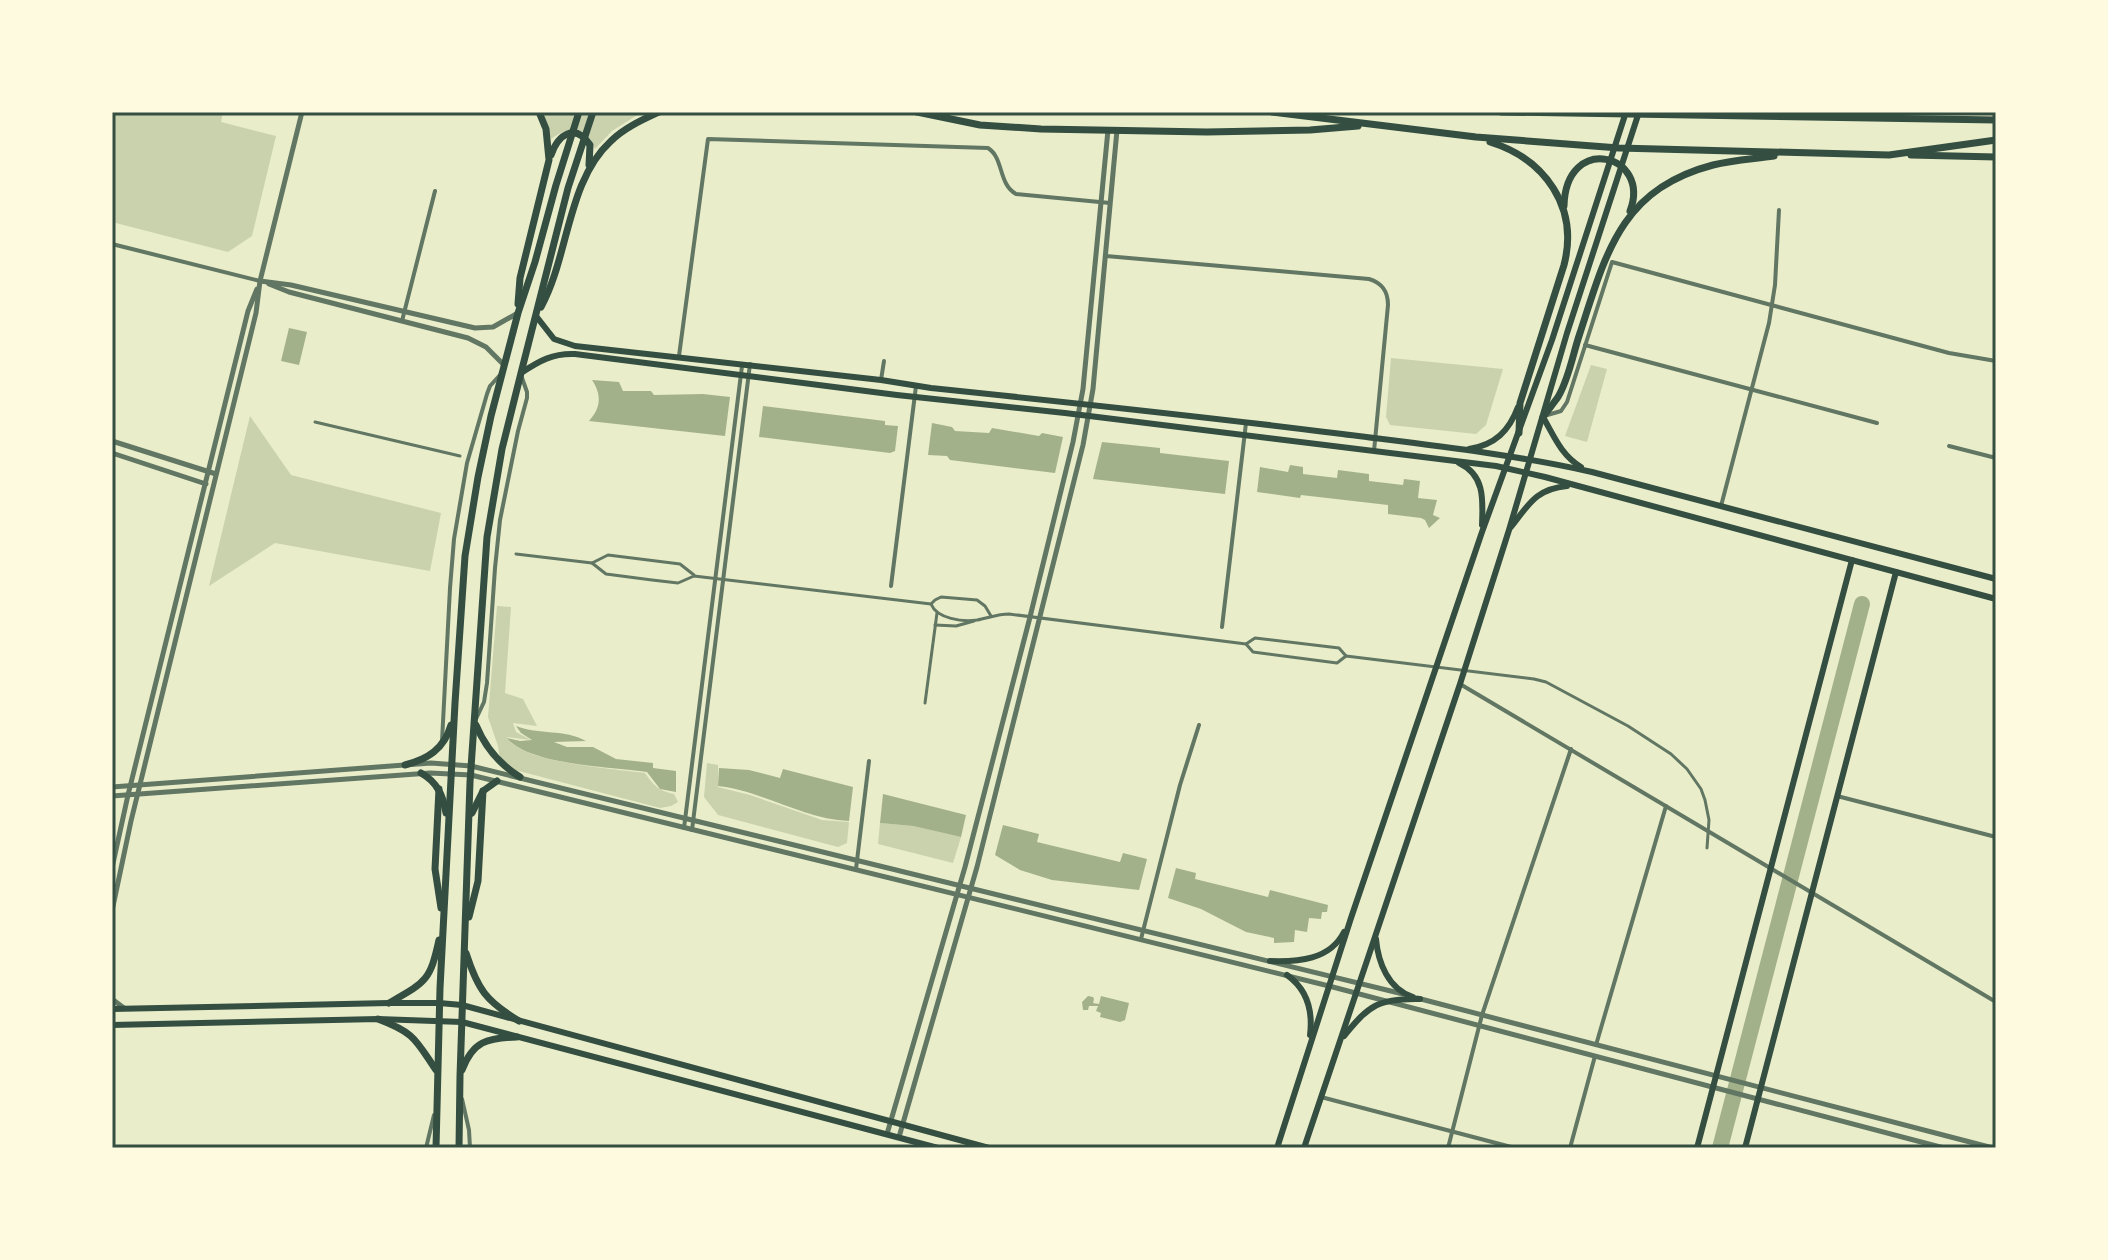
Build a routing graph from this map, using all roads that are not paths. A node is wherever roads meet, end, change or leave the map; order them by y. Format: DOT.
graph roads {
  1 [pos="302,112"];
  2 [pos="539,112"];
  3 [pos="579,112"];
  4 [pos="593,112"];
  5 [pos="659,112"];
  6 [pos="917,112"];
  7 [pos="1272,112"];
  8 [pos="1501,112"];
  9 [pos="1626,112"];
  10 [pos="1639,112"];
  11 [pos="1996,120"];
  12 [pos="1372,125"];
  13 [pos="1113,130"];
  14 [pos="1476,137"];
  15 [pos="1996,140"];
  16 [pos="1796,153"];
  17 [pos="1889,155"];
  18 [pos="1996,157"];
  19 [pos="549,160"];
  20 [pos="589,167"];
  21 [pos="435,191"];
  22 [pos="1101,202"];
  23 [pos="1111,203"];
  24 [pos="1779,210"];
  25 [pos="1565,215"];
  26 [pos="1626,220"];
  27 [pos="112,244"];
  28 [pos="1106,256"];
  29 [pos="260,281"];
  30 [pos="1772,305"];
  31 [pos="404,313"];
  32 [pos="518,313"];
  33 [pos="536,316"];
  34 [pos="402,321"];
  35 [pos="1585,345"];
  36 [pos="679,356"];
  37 [pos="884,361"];
  38 [pos="1996,361"];
  39 [pos="746,364"];
  40 [pos="503,369"];
  41 [pos="521,373"];
  42 [pos="745,374"];
  43 [pos="881,380"];
  44 [pos="916,386"];
  45 [pos="1752,390"];
  46 [pos="915,397"];
  47 [pos="1080,403"];
  48 [pos="1520,403"];
  49 [pos="1090,404"];
  50 [pos="1078,415"];
  51 [pos="1088,416"];
  52 [pos="1543,417"];
  53 [pos="315,422"];
  54 [pos="1246,423"];
  55 [pos="1877,423"];
  56 [pos="1519,433"];
  57 [pos="1245,435"];
  58 [pos="1376,438"];
  59 [pos="112,441"];
  60 [pos="1949,446"];
  61 [pos="1461,450"];
  62 [pos="1374,451"];
  63 [pos="112,453"];
  64 [pos="460,456"];
  65 [pos="1511,456"];
  66 [pos="1996,458"];
  67 [pos="1451,460"];
  68 [pos="1530,460"];
  69 [pos="1507,468"];
  70 [pos="208,472"];
  71 [pos="1526,472"];
  72 [pos="1592,472"];
  73 [pos="216,474"];
  74 [pos="205,483"];
  75 [pos="213,486"];
  76 [pos="1575,486"];
  77 [pos="1721,506"];
  78 [pos="1509,530"];
  79 [pos="1482,532"];
  80 [pos="516,554"];
  81 [pos="1852,560"];
  82 [pos="592,563"];
  83 [pos="1896,572"];
  84 [pos="694,576"];
  85 [pos="1996,579"];
  86 [pos="891,586"];
  87 [pos="1996,599"];
  88 [pos="931,604"];
  89 [pos="937,613"];
  90 [pos="991,616"];
  91 [pos="976,620"];
  92 [pos="935,625"];
  93 [pos="1222,627"];
  94 [pos="1246,644"];
  95 [pos="1346,656"];
  96 [pos="1460,684"];
  97 [pos="455,703"];
  98 [pos="925,703"];
  99 [pos="475,722"];
  100 [pos="1199,725"];
  101 [pos="440,747"];
  102 [pos="1571,749"];
  103 [pos="869,761"];
  104 [pos="405,765"];
  105 [pos="452,769"];
  106 [pos="471,771"];
  107 [pos="421,773"];
  108 [pos="520,777"];
  109 [pos="497,781"];
  110 [pos="140,784"];
  111 [pos="130,785"];
  112 [pos="112,787"];
  113 [pos="439,789"];
  114 [pos="483,791"];
  115 [pos="138,794"];
  116 [pos="128,795"];
  117 [pos="112,796"];
  118 [pos="1837,796"];
  119 [pos="1666,806"];
  120 [pos="685,818"];
  121 [pos="693,820"];
  122 [pos="469,822"];
  123 [pos="684,828"];
  124 [pos="692,830"];
  125 [pos="449,831"];
  126 [pos="1996,837"];
  127 [pos="1707,848"];
  128 [pos="857,860"];
  129 [pos="112,868"];
  130 [pos="856,869"];
  131 [pos="1772,869"];
  132 [pos="960,885"];
  133 [pos="971,888"];
  134 [pos="1812,893"];
  135 [pos="957,894"];
  136 [pos="968,897"];
  137 [pos="112,911"];
  138 [pos="1351,918"];
  139 [pos="443,920"];
  140 [pos="1143,930"];
  141 [pos="465,931"];
  142 [pos="1375,933"];
  143 [pos="1141,939"];
  144 [pos="464,949"];
  145 [pos="1270,961"];
  146 [pos="1287,975"];
  147 [pos="1333,976"];
  148 [pos="1359,983"];
  149 [pos="1329,986"];
  150 [pos="1356,993"];
  151 [pos="112,999"];
  152 [pos="1420,999"];
  153 [pos="1388,1001"];
  154 [pos="1996,1002"];
  155 [pos="389,1003"];
  156 [pos="439,1003"];
  157 [pos="462,1005"];
  158 [pos="125,1008"];
  159 [pos="112,1009"];
  160 [pos="1482,1015"];
  161 [pos="378,1019"];
  162 [pos="439,1020"];
  163 [pos="519,1021"];
  164 [pos="462,1022"];
  165 [pos="112,1025"];
  166 [pos="1480,1025"];
  167 [pos="517,1037"];
  168 [pos="1339,1042"];
  169 [pos="1596,1045"];
  170 [pos="1308,1048"];
  171 [pos="1595,1056"];
  172 [pos="437,1072"];
  173 [pos="460,1076"];
  174 [pos="1715,1076"];
  175 [pos="1712,1087"];
  176 [pos="1757,1087"];
  177 [pos="460,1091"];
  178 [pos="1321,1097"];
  179 [pos="1754,1098"];
  180 [pos="436,1109"];
  181 [pos="890,1122"];
  182 [pos="902,1125"];
  183 [pos="1452,1131"];
  184 [pos="887,1134"];
  185 [pos="899,1137"];
  186 [pos="426,1148"];
  187 [pos="436,1148"];
  188 [pos="459,1148"];
  189 [pos="470,1148"];
  190 [pos="938,1148"];
  191 [pos="989,1148"];
  192 [pos="1277,1148"];
  193 [pos="1304,1148"];
  194 [pos="1448,1148"];
  195 [pos="1515,1148"];
  196 [pos="1570,1148"];
  197 [pos="1697,1148"];
  198 [pos="1745,1148"];
  199 [pos="1944,1148"];
  200 [pos="1993,1148"];
  1 -- 29 [label="street"];
  2 -- 19 [label="main road"];
  3 -- 32 [label="main road"];
  4 -- 33 [label="main road"];
  5 -- 20 [label="main road"];
  6 -- 13 [label="main road"];
  7 -- 12 [label="main road"];
  8 -- 11 [label="main road"];
  9 -- 56 [label="main road"];
  10 -- 52 [label="main road"];
  12 -- 13 [label="main road"];
  12 -- 14 [label="main road"];
  13 -- 22 [label="street"];
  13 -- 23 [label="street"];
  14 -- 16 [label="main road"];
  14 -- 25 [label="main road"];
  15 -- 17 [label="main road"];
  16 -- 17 [label="main road"];
  16 -- 26 [label="main road"];
  17 -- 18 [label="main road"];
  19 -- 20 [label="main road"];
  19 -- 32 [label="main road"];
  20 -- 33 [label="main road"];
  21 -- 31 [label="street"];
  22 -- 23 [label="street"];
  22 -- 36 [label="street"];
  22 -- 47 [label="street"];
  23 -- 28 [label="street"];
  24 -- 30 [label="street"];
  25 -- 26 [label="main road"];
  25 -- 48 [label="main road"];
  26 -- 52 [label="main road"];
  27 -- 29 [label="street"];
  28 -- 49 [label="street"];
  28 -- 58 [label="street"];
  29 -- 31 [label="street"];
  29 -- 34 [label="street"];
  29 -- 70 [label="street"];
  29 -- 73 [label="street"];
  30 -- 35 [label="street"];
  30 -- 38 [label="street"];
  30 -- 45 [label="street"];
  31 -- 32 [label="street"];
  31 -- 34 [label="street"];
  32 -- 40 [label="main road"];
  33 -- 36 [label="main road"];
  33 -- 41 [label="main road"];
  34 -- 40 [label="street"];
  35 -- 45 [label="street"];
  35 -- 52 [label="street"];
  36 -- 39 [label="main road"];
  37 -- 43 [label="street"];
  39 -- 42 [label="street"];
  39 -- 43 [label="main road"];
  40 -- 97 [label="main road"];
  40 -- 101 [label="street"];
  41 -- 42 [label="main road"];
  41 -- 99 [label="main road"];
  42 -- 46 [label="main road"];
  42 -- 120 [label="street"];
  42 -- 121 [label="street"];
  43 -- 44 [label="main road"];
  44 -- 46 [label="street"];
  44 -- 47 [label="main road"];
  45 -- 55 [label="street"];
  45 -- 77 [label="street"];
  46 -- 50 [label="main road"];
  46 -- 86 [label="street"];
  47 -- 49 [label="main road"];
  47 -- 50 [label="street"];
  48 -- 56 [label="main road"];
  48 -- 61 [label="main road"];
  49 -- 51 [label="street"];
  49 -- 54 [label="main road"];
  50 -- 51 [label="main road"];
  50 -- 132 [label="street"];
  51 -- 57 [label="main road"];
  51 -- 133 [label="street"];
  52 -- 68 [label="main road"];
  52 -- 72 [label="main road"];
  53 -- 64 [label="street"];
  54 -- 57 [label="street"];
  54 -- 58 [label="main road"];
  56 -- 65 [label="main road"];
  57 -- 62 [label="main road"];
  57 -- 93 [label="street"];
  58 -- 61 [label="main road"];
  58 -- 62 [label="street"];
  59 -- 70 [label="street"];
  60 -- 66 [label="street"];
  61 -- 65 [label="main road"];
  62 -- 67 [label="main road"];
  63 -- 74 [label="street"];
  65 -- 68 [label="main road"];
  65 -- 69 [label="main road"];
  67 -- 69 [label="main road"];
  67 -- 79 [label="main road"];
  68 -- 71 [label="main road"];
  68 -- 72 [label="main road"];
  69 -- 71 [label="main road"];
  69 -- 79 [label="main road"];
  70 -- 73 [label="street"];
  70 -- 74 [label="street"];
  71 -- 76 [label="main road"];
  71 -- 78 [label="main road"];
  72 -- 77 [label="main road"];
  73 -- 75 [label="street"];
  74 -- 75 [label="street"];
  74 -- 111 [label="street"];
  75 -- 110 [label="street"];
  76 -- 78 [label="main road"];
  76 -- 81 [label="main road"];
  77 -- 85 [label="main road"];
  78 -- 96 [label="main road"];
  79 -- 138 [label="main road"];
  80 -- 82 [label="street"];
  81 -- 83 [label="main road"];
  81 -- 131 [label="main road"];
  82 -- 84 [label="street"];
  82 -- 84 [label="street"];
  83 -- 87 [label="main road"];
  83 -- 118 [label="main road"];
  84 -- 88 [label="street"];
  88 -- 89 [label="street"];
  88 -- 90 [label="street"];
  89 -- 91 [label="street"];
  89 -- 92 [label="street"];
  90 -- 91 [label="street"];
  90 -- 94 [label="street"];
  91 -- 92 [label="street"];
  92 -- 98 [label="street"];
  94 -- 95 [label="street"];
  94 -- 95 [label="street"];
  95 -- 127 [label="street"];
  96 -- 102 [label="street"];
  96 -- 142 [label="main road"];
  97 -- 101 [label="main road"];
  97 -- 105 [label="main road"];
  99 -- 106 [label="main road"];
  99 -- 108 [label="main road"];
  100 -- 140 [label="street"];
  101 -- 104 [label="main road"];
  102 -- 119 [label="street"];
  102 -- 160 [label="street"];
  103 -- 128 [label="street"];
  104 -- 105 [label="street"];
  104 -- 110 [label="street"];
  105 -- 106 [label="street"];
  105 -- 107 [label="street"];
  105 -- 125 [label="main road"];
  106 -- 108 [label="street"];
  106 -- 109 [label="street"];
  106 -- 122 [label="main road"];
  107 -- 113 [label="main road"];
  107 -- 115 [label="street"];
  108 -- 120 [label="street"];
  109 -- 114 [label="main road"];
  109 -- 123 [label="street"];
  110 -- 111 [label="street"];
  110 -- 115 [label="street"];
  111 -- 112 [label="street"];
  111 -- 116 [label="street"];
  113 -- 125 [label="main road"];
  113 -- 139 [label="main road"];
  114 -- 122 [label="main road"];
  114 -- 141 [label="main road"];
  115 -- 116 [label="street"];
  115 -- 137 [label="street"];
  116 -- 117 [label="street"];
  116 -- 129 [label="street"];
  118 -- 126 [label="street"];
  118 -- 134 [label="main road"];
  119 -- 131 [label="street"];
  119 -- 169 [label="street"];
  120 -- 121 [label="street"];
  120 -- 123 [label="street"];
  121 -- 124 [label="street"];
  121 -- 128 [label="street"];
  122 -- 141 [label="main road"];
  123 -- 124 [label="street"];
  124 -- 130 [label="street"];
  125 -- 139 [label="main road"];
  128 -- 130 [label="street"];
  128 -- 132 [label="street"];
  130 -- 135 [label="street"];
  131 -- 134 [label="street"];
  131 -- 174 [label="main road"];
  132 -- 133 [label="street"];
  132 -- 135 [label="street"];
  133 -- 136 [label="street"];
  133 -- 140 [label="street"];
  134 -- 154 [label="street"];
  134 -- 176 [label="main road"];
  135 -- 136 [label="street"];
  135 -- 181 [label="street"];
  136 -- 143 [label="street"];
  136 -- 182 [label="street"];
  138 -- 145 [label="main road"];
  138 -- 147 [label="main road"];
  139 -- 155 [label="main road"];
  139 -- 156 [label="main road"];
  140 -- 143 [label="street"];
  140 -- 145 [label="street"];
  141 -- 144 [label="main road"];
  142 -- 148 [label="main road"];
  142 -- 152 [label="main road"];
  143 -- 146 [label="street"];
  144 -- 157 [label="main road"];
  144 -- 163 [label="main road"];
  145 -- 147 [label="street"];
  146 -- 149 [label="street"];
  146 -- 170 [label="main road"];
  147 -- 148 [label="street"];
  147 -- 149 [label="main road"];
  148 -- 150 [label="main road"];
  148 -- 152 [label="street"];
  149 -- 150 [label="street"];
  149 -- 170 [label="main road"];
  150 -- 153 [label="street"];
  150 -- 168 [label="main road"];
  151 -- 158 [label="street"];
  152 -- 153 [label="main road"];
  152 -- 160 [label="street"];
  153 -- 166 [label="street"];
  153 -- 168 [label="main road"];
  155 -- 156 [label="main road"];
  155 -- 158 [label="main road"];
  156 -- 157 [label="main road"];
  156 -- 162 [label="main road"];
  157 -- 163 [label="main road"];
  157 -- 164 [label="main road"];
  158 -- 159 [label="main road"];
  160 -- 166 [label="street"];
  160 -- 169 [label="street"];
  161 -- 162 [label="main road"];
  161 -- 165 [label="main road"];
  161 -- 172 [label="main road"];
  162 -- 164 [label="main road"];
  162 -- 172 [label="main road"];
  163 -- 181 [label="main road"];
  164 -- 167 [label="main road"];
  164 -- 173 [label="main road"];
  166 -- 171 [label="street"];
  166 -- 183 [label="street"];
  167 -- 173 [label="main road"];
  167 -- 184 [label="main road"];
  168 -- 178 [label="main road"];
  169 -- 174 [label="street"];
  170 -- 192 [label="main road"];
  171 -- 175 [label="street"];
  171 -- 196 [label="street"];
  172 -- 180 [label="main road"];
  173 -- 177 [label="main road"];
  174 -- 175 [label="main road"];
  174 -- 176 [label="street"];
  175 -- 179 [label="street"];
  175 -- 197 [label="main road"];
  176 -- 179 [label="main road"];
  176 -- 200 [label="street"];
  177 -- 188 [label="main road"];
  177 -- 189 [label="street"];
  178 -- 183 [label="street"];
  178 -- 193 [label="main road"];
  179 -- 198 [label="main road"];
  179 -- 199 [label="street"];
  180 -- 186 [label="street"];
  180 -- 187 [label="main road"];
  181 -- 182 [label="main road"];
  181 -- 184 [label="street"];
  182 -- 185 [label="street"];
  182 -- 191 [label="main road"];
  183 -- 194 [label="street"];
  183 -- 195 [label="street"];
  184 -- 185 [label="main road"];
  185 -- 190 [label="main road"];
}
